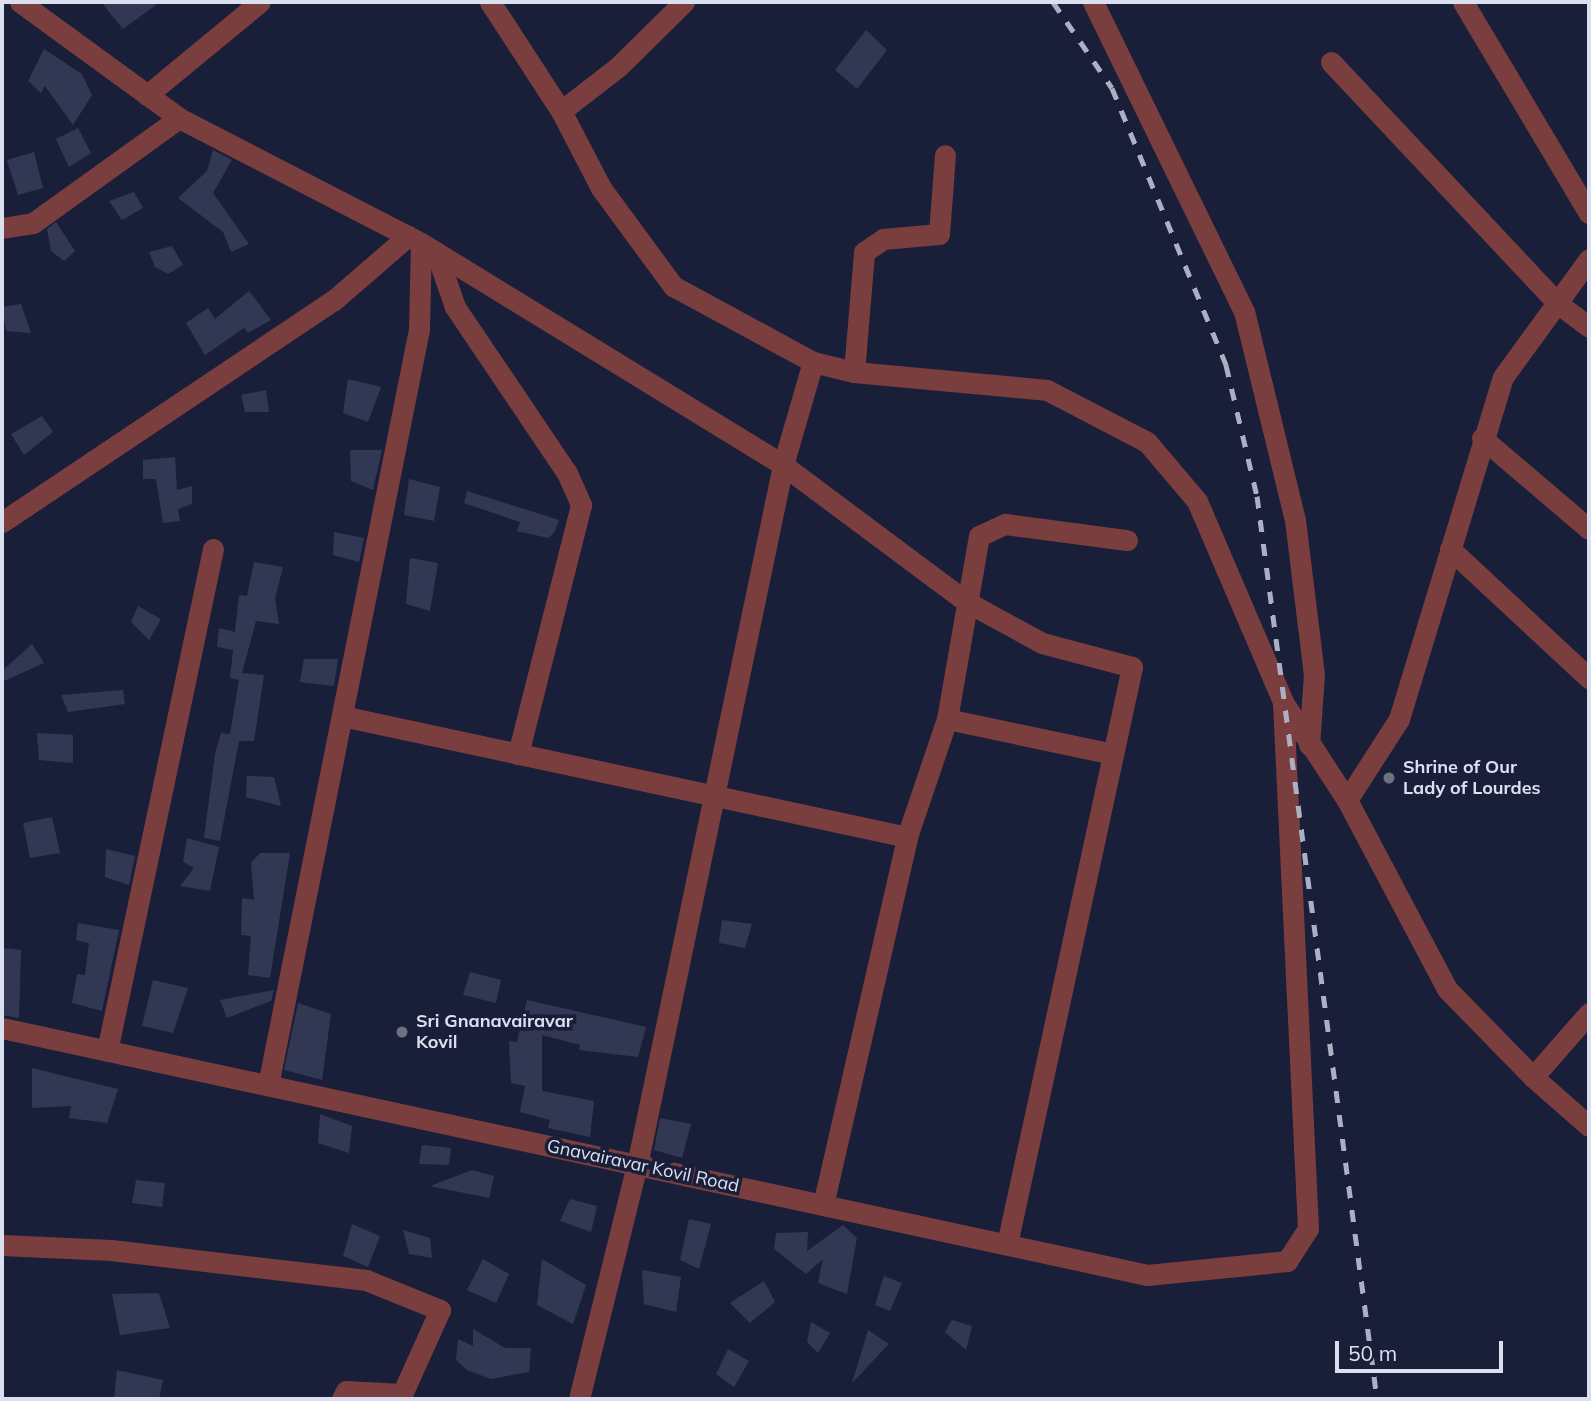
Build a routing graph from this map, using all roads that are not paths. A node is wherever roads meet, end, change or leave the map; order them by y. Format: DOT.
graph roads {
  1 [pos="20,2"];
  2 [pos="260,2"];
  3 [pos="490,2"];
  4 [pos="684,2"];
  5 [pos="1093,2"];
  6 [pos="1463,2"];
  7 [pos="1331,62"];
  8 [pos="147,95"];
  9 [pos="561,111"];
  10 [pos="179,118"];
  11 [pos="945,155"];
  12 [pos="1589,213"];
  13 [pos="2,229"];
  14 [pos="422,244"];
  15 [pos="1589,259"];
  16 [pos="1556,302"];
  17 [pos="1589,327"];
  18 [pos="813,362"];
  19 [pos="854,372"];
  20 [pos="1482,438"];
  21 [pos="783,464"];
  22 [pos="2,522"];
  23 [pos="1589,529"];
  24 [pos="1126,540"];
  25 [pos="213,549"];
  26 [pos="1450,549"];
  27 [pos="967,602"];
  28 [pos="1589,677"];
  29 [pos="1283,702"];
  30 [pos="342,716"];
  31 [pos="947,719"];
  32 [pos="1309,745"];
  33 [pos="518,754"];
  34 [pos="1114,754"];
  35 [pos="709,795"];
  36 [pos="1348,800"];
  37 [pos="907,837"];
  38 [pos="1589,1013"];
  39 [pos="2,1028"];
  40 [pos="107,1051"];
  41 [pos="1533,1077"];
  42 [pos="268,1085"];
  43 [pos="1589,1126"];
  44 [pos="637,1165"];
  45 [pos="823,1205"];
  46 [pos="1007,1244"];
  47 [pos="2,1245"];
  48 [pos="342,1399"];
  49 [pos="579,1399"];
  1 -- 8 [label="street"];
  2 -- 8 [label="street"];
  3 -- 9 [label="street"];
  4 -- 9 [label="street"];
  5 -- 32 [label="street"];
  6 -- 12 [label="street"];
  7 -- 16 [label="street"];
  8 -- 10 [label="street"];
  9 -- 18 [label="street"];
  10 -- 13 [label="street"];
  10 -- 14 [label="street"];
  11 -- 19 [label="street"];
  14 -- 21 [label="street"];
  14 -- 22 [label="street"];
  14 -- 30 [label="street"];
  14 -- 33 [label="street"];
  15 -- 16 [label="street"];
  16 -- 17 [label="street"];
  16 -- 20 [label="street"];
  18 -- 19 [label="street"];
  18 -- 21 [label="street"];
  19 -- 29 [label="street"];
  20 -- 23 [label="street"];
  20 -- 26 [label="street"];
  21 -- 27 [label="street"];
  21 -- 35 [label="street"];
  24 -- 27 [label="street"];
  25 -- 40 [label="street"];
  26 -- 28 [label="street"];
  26 -- 36 [label="street"];
  27 -- 31 [label="street"];
  27 -- 34 [label="street"];
  29 -- 32 [label="street"];
  29 -- 46 [label="street, Gnavairavar Kovil Road"];
  30 -- 33 [label="street"];
  30 -- 42 [label="street"];
  31 -- 34 [label="street"];
  31 -- 37 [label="street"];
  32 -- 36 [label="street"];
  33 -- 35 [label="street"];
  34 -- 46 [label="street"];
  35 -- 37 [label="street"];
  35 -- 44 [label="street"];
  36 -- 41 [label="street"];
  37 -- 45 [label="street"];
  38 -- 41 [label="street"];
  39 -- 40 [label="street, Gnavairavar Kovil Road"];
  40 -- 42 [label="street, Gnavairavar Kovil Road"];
  41 -- 43 [label="street"];
  42 -- 44 [label="street, Gnavairavar Kovil Road"];
  44 -- 45 [label="street, Gnavairavar Kovil Road"];
  44 -- 49 [label="street"];
  45 -- 46 [label="street, Gnavairavar Kovil Road"];
  47 -- 48 [label="street"];
}
